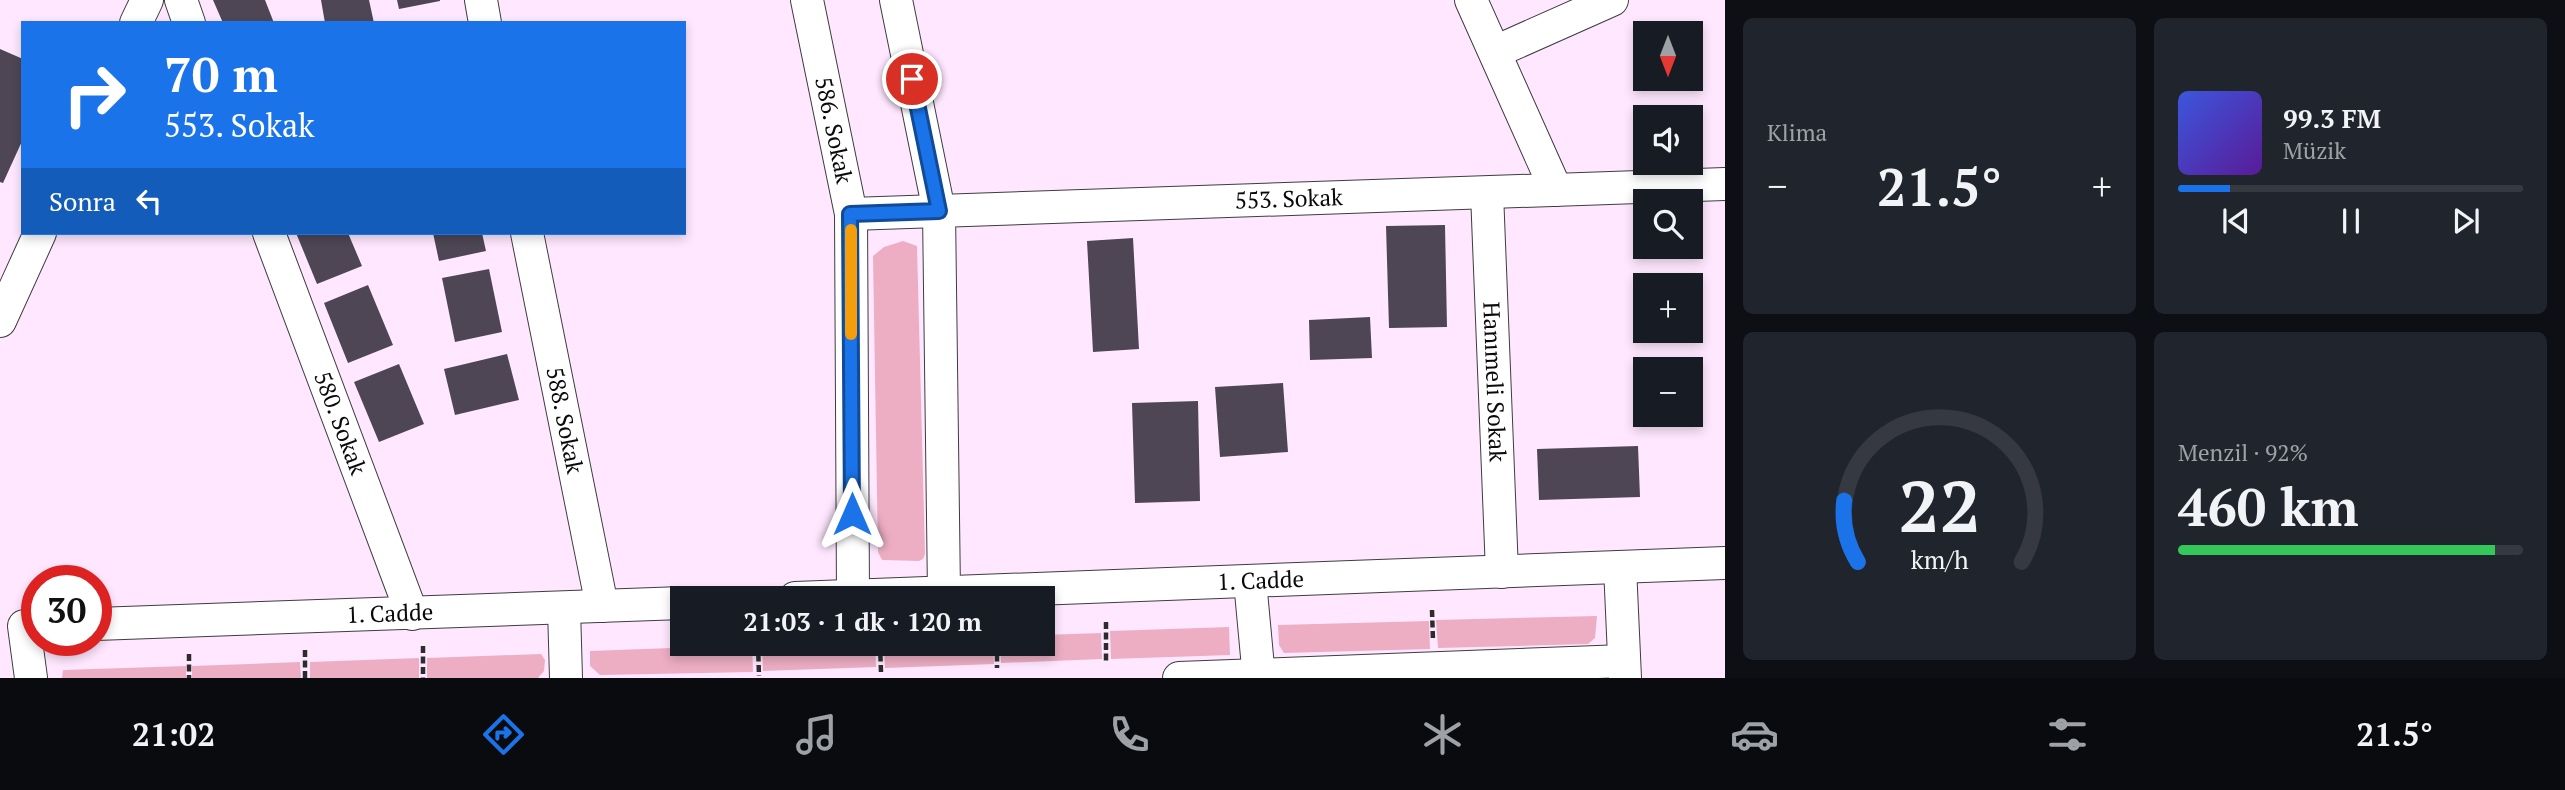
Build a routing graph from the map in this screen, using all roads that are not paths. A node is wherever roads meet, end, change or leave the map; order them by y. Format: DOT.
graph roads {
  1 [pos="147,0"];
  2 [pos="181,0"];
  3 [pos="481,0"];
  4 [pos="807,0"];
  5 [pos="896,0"];
  6 [pos="1471,0"];
  7 [pos="1612,0"];
  8 [pos="137,21"];
  9 [pos="188,21"];
  10 [pos="485,21"];
  11 [pos="1495,52"];
  12 [pos="1725,184"];
  13 [pos="1556,190"];
  14 [pos="1487,193"];
  15 [pos="939,211"];
  16 [pos="850,214"];
  17 [pos="39,235"];
  18 [pos="270,235"];
  19 [pos="527,235"];
  20 [pos="0,321"];
  21 [pos="1725,563"];
  22 [pos="1620,567"];
  23 [pos="1502,572"];
  24 [pos="1250,582"];
  25 [pos="853,586"];
  26 [pos="944,586"];
  27 [pos="1055,589"];
  28 [pos="670,603"];
  29 [pos="602,606"];
  30 [pos="564,608"];
  31 [pos="412,614"];
  32 [pos="112,623"];
  33 [pos="20,626"];
  34 [pos="1624,670"];
  35 [pos="1259,677"];
  36 [pos="31,678"];
  37 [pos="566,678"];
  38 [pos="1179,678"];
  1 -- 8 [label="street"];
  2 -- 9 [label="street"];
  3 -- 10 [label="street"];
  4 -- 16 [label="street, 586. Sokak"];
  5 -- 15 [label="street"];
  6 -- 11 [label="street"];
  7 -- 11 [label="street"];
  11 -- 13 [label="street"];
  12 -- 13 [label="street, 553. Sokak"];
  13 -- 14 [label="street, 553. Sokak"];
  14 -- 15 [label="street, 553. Sokak"];
  14 -- 23 [label="street, Hanımeli Sokak"];
  15 -- 16 [label="street, 553. Sokak"];
  15 -- 26 [label="street"];
  16 -- 25 [label="street, 586. Sokak"];
  17 -- 20 [label="street"];
  18 -- 31 [label="street, 580. Sokak"];
  19 -- 29 [label="street, 588. Sokak"];
  21 -- 22 [label="street, 1. Cadde"];
  22 -- 23 [label="street, 1. Cadde"];
  22 -- 34 [label="street"];
  23 -- 24 [label="street, 1. Cadde"];
  24 -- 27 [label="street, 1. Cadde"];
  24 -- 35 [label="street"];
  28 -- 29 [label="street, 1. Cadde"];
  29 -- 30 [label="street, 1. Cadde"];
  30 -- 31 [label="street, 1. Cadde"];
  30 -- 37 [label="street"];
  31 -- 32 [label="street, 1. Cadde"];
  33 -- 36 [label="street"];
  34 -- 35 [label="street"];
  35 -- 38 [label="street"];
}
